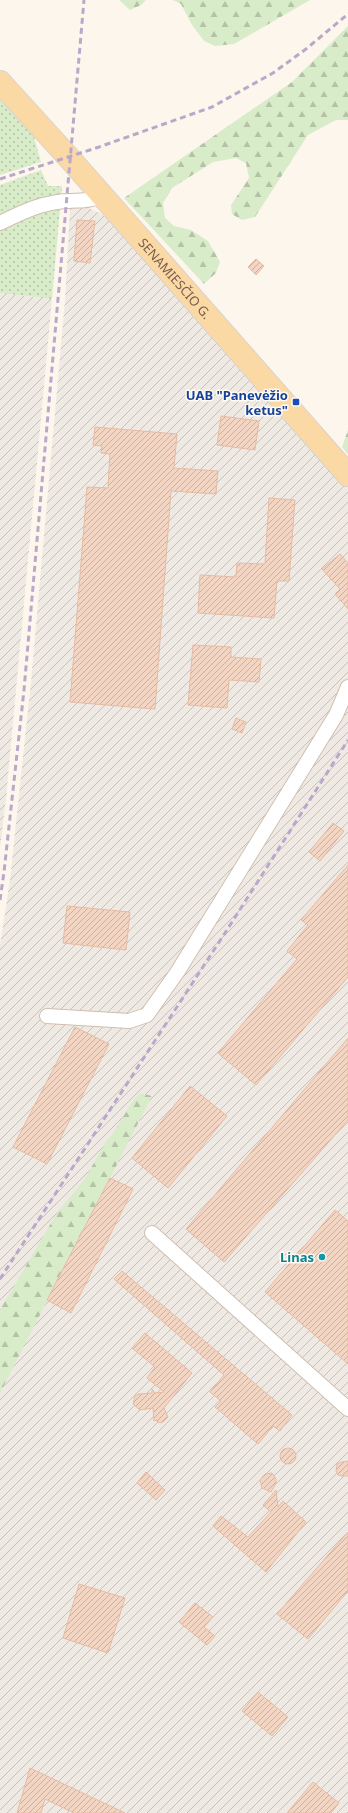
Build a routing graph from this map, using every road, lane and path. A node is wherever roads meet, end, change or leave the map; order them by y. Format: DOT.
graph roads {
  1 [pos="0,82"];
  2 [pos="101,195"];
  3 [pos="0,223"];
  4 [pos="348,476"];
  5 [pos="348,687"];
  6 [pos="47,1016"];
  7 [pos="152,1233"];
  8 [pos="348,1409"];
  1 -- 2 [label="main road, SENAMIESČIO G."];
  2 -- 3 [label="street"];
  2 -- 4 [label="main road, SENAMIESČIO G."];
  5 -- 6 [label="street"];
  7 -- 8 [label="street"];
}
